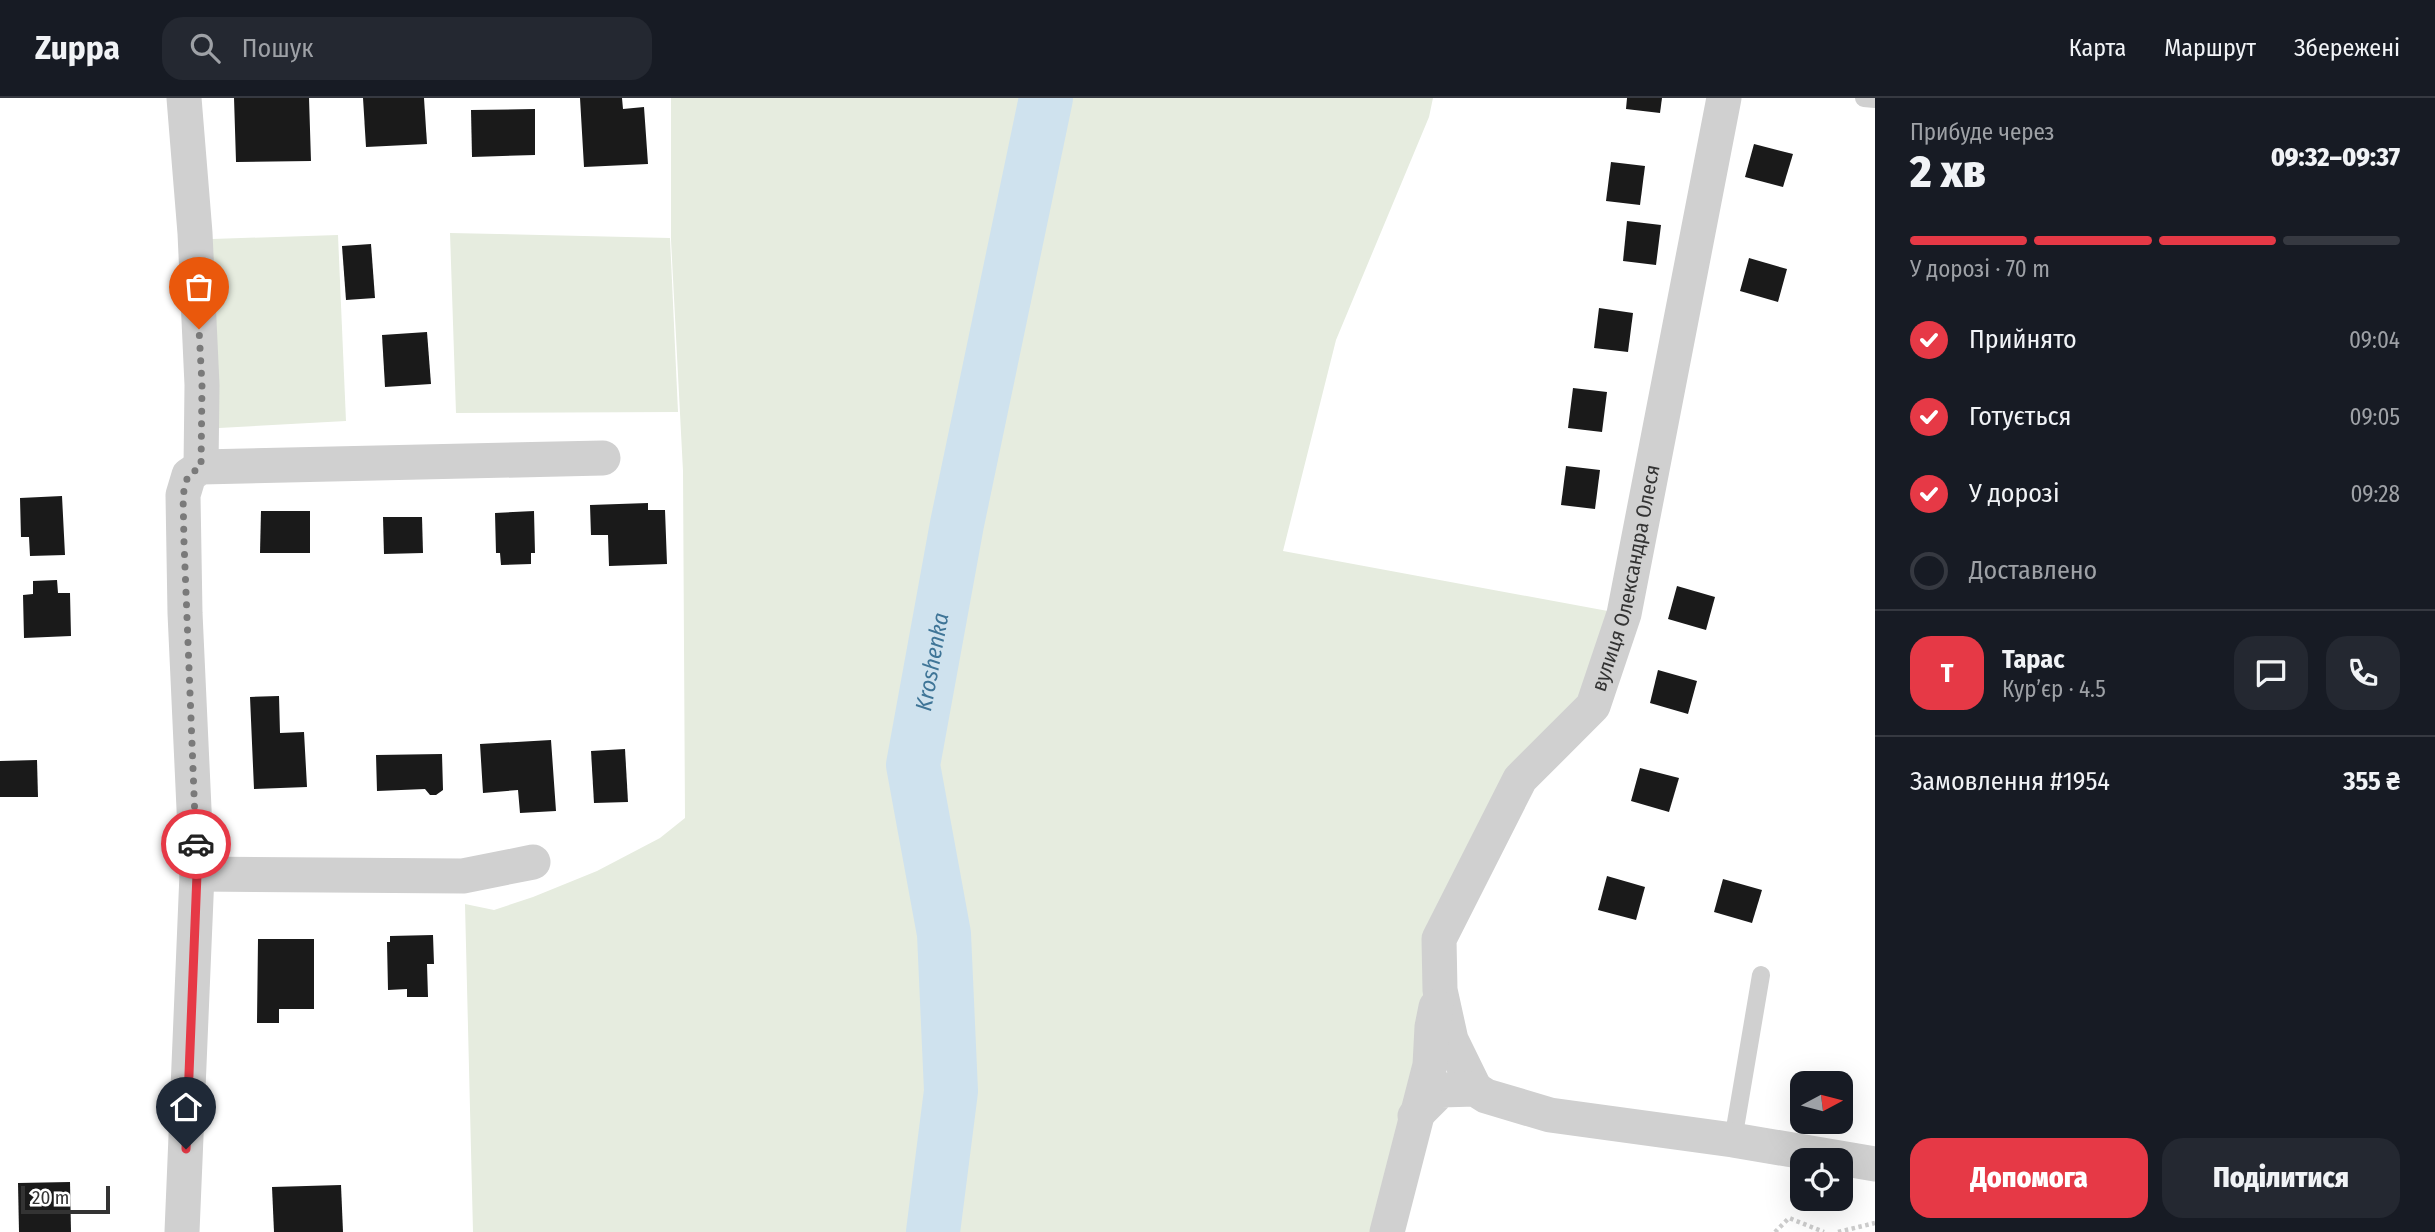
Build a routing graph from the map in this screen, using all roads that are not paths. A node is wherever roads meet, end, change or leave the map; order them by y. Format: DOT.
graph roads {
  1 [pos="184,98"];
  2 [pos="1724,98"];
  3 [pos="1864,98"];
  4 [pos="1875,99"];
  5 [pos="603,458"];
  6 [pos="201,467"];
  7 [pos="533,862"];
  8 [pos="197,874"];
  9 [pos="1760,975"];
  10 [pos="1440,990"];
  11 [pos="1475,1089"];
  12 [pos="1415,1116"];
  13 [pos="1733,1140"];
  14 [pos="1875,1164"];
  15 [pos="182,1232"];
  16 [pos="1387,1232"];
  1 -- 6 [label="street"];
  2 -- 10 [label="street, вулиця Олександра Олеся"];
  3 -- 4 [label="lane"];
  5 -- 6 [label="street"];
  6 -- 8 [label="street"];
  7 -- 8 [label="street"];
  8 -- 15 [label="street"];
  9 -- 13 [label="lane"];
  10 -- 11 [label="street"];
  10 -- 12 [label="street"];
  11 -- 12 [label="street"];
  11 -- 13 [label="street"];
  12 -- 16 [label="street"];
  13 -- 14 [label="street"];
}
